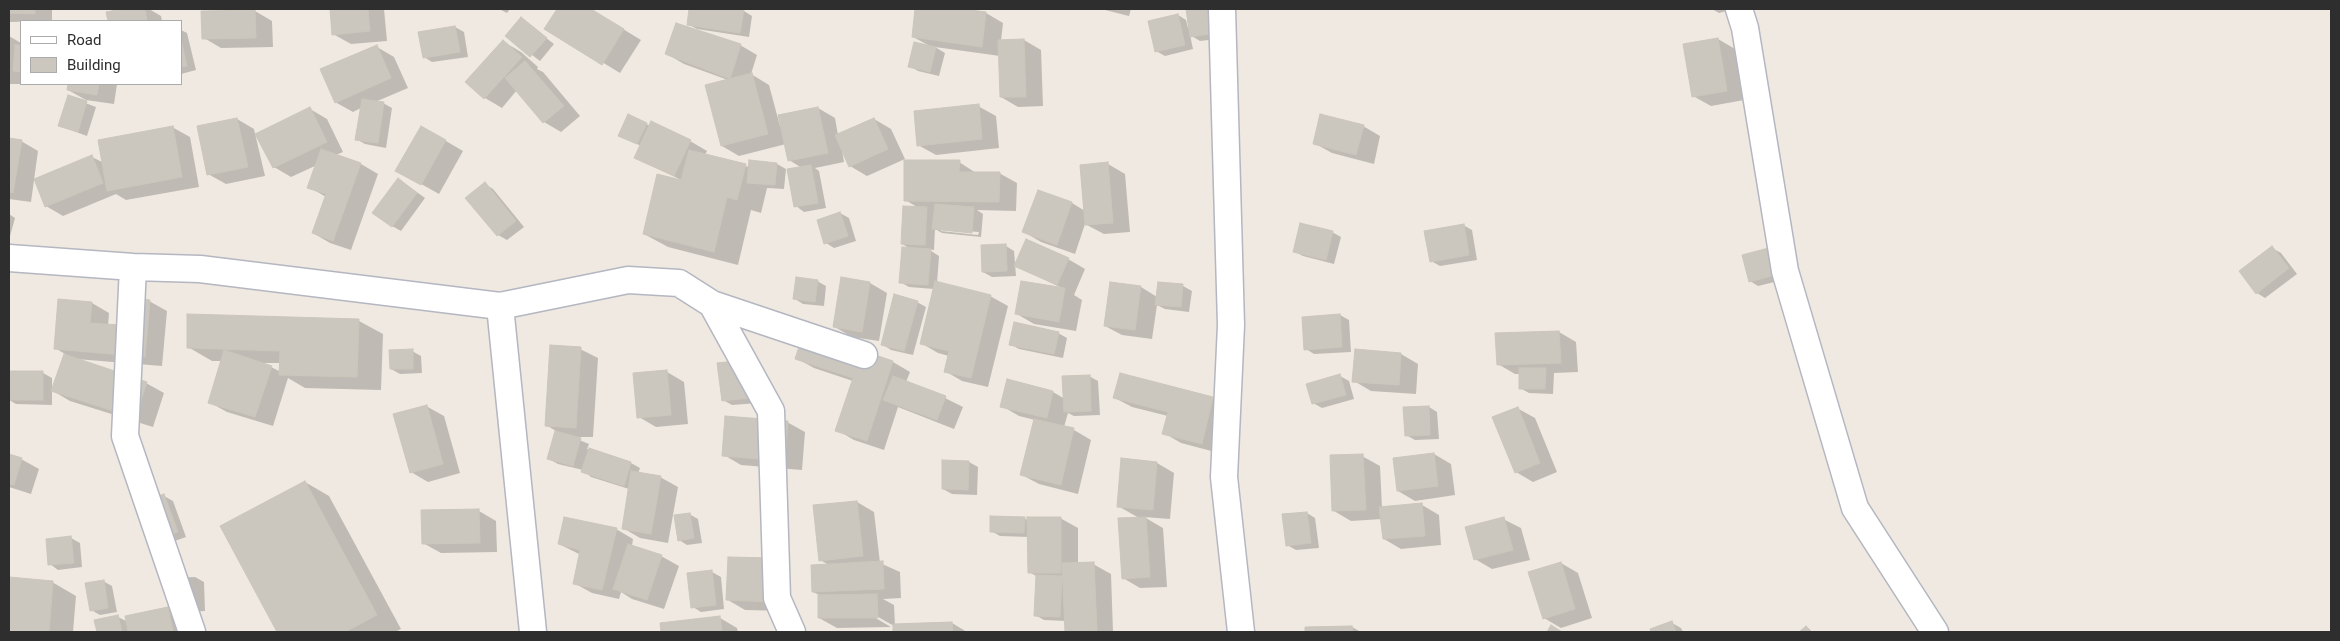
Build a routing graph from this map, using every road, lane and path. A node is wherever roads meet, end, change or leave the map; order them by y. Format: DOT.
graph roads {
  1 [pos="1222,9"];
  2 [pos="1739,9"];
  3 [pos="9,258"];
  4 [pos="133,267"];
  5 [pos="712,304"];
  6 [pos="500,306"];
  7 [pos="864,355"];
  8 [pos="192,632"];
  9 [pos="533,632"];
  10 [pos="792,632"];
  11 [pos="1241,632"];
  12 [pos="1935,632"];
  1 -- 11 [label="street"];
  2 -- 12 [label="street"];
  3 -- 4 [label="street"];
  4 -- 6 [label="street"];
  4 -- 8 [label="street"];
  5 -- 6 [label="street"];
  5 -- 7 [label="street"];
  5 -- 10 [label="street"];
  6 -- 9 [label="street"];
}
